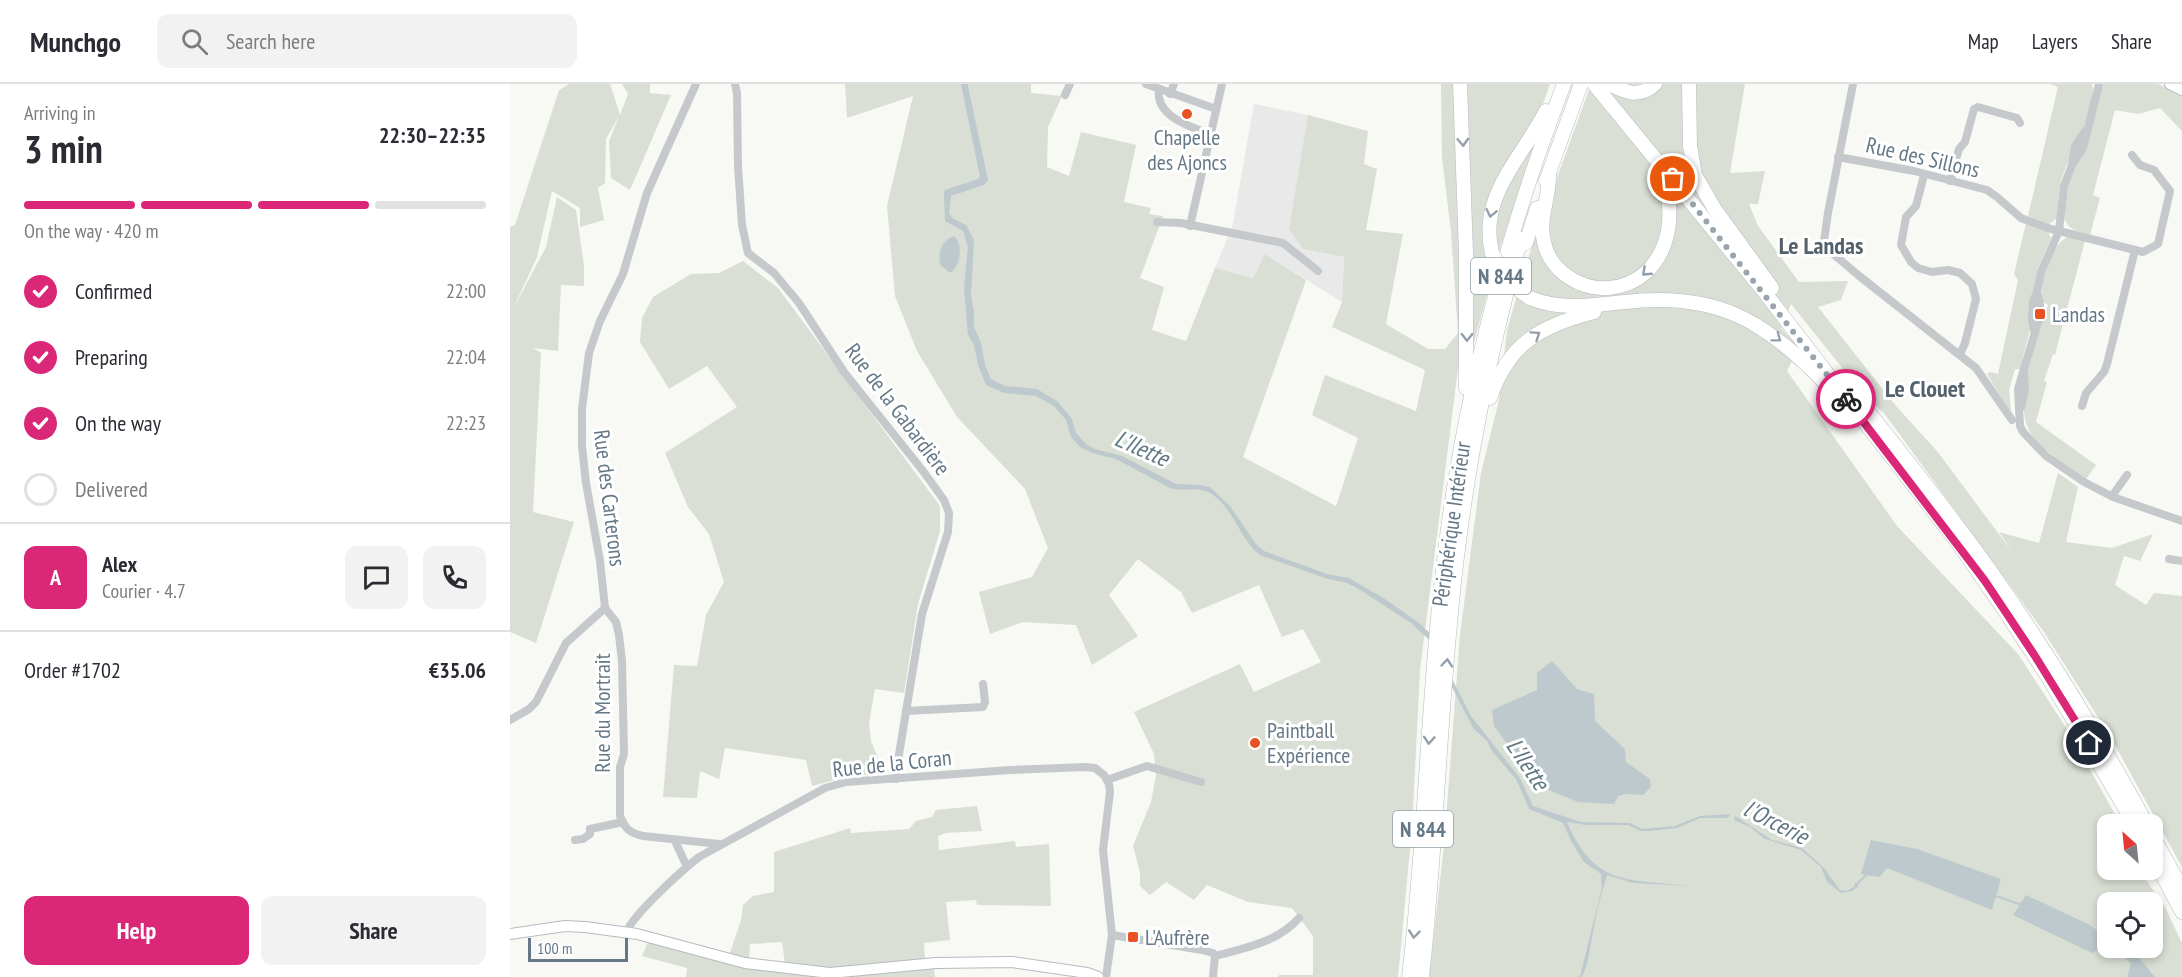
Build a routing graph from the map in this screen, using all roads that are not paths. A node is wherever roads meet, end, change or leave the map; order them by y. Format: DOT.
graph roads {
  1 [pos="696,84"];
  2 [pos="735,84"];
  3 [pos="1070,84"];
  4 [pos="1146,84"];
  5 [pos="1174,84"];
  6 [pos="1222,84"];
  7 [pos="1460,84"];
  8 [pos="1564,84"];
  9 [pos="1574,84"];
  10 [pos="1581,84"];
  11 [pos="1655,84"];
  12 [pos="1689,84"];
  13 [pos="1853,84"];
  14 [pos="2170,84"];
  15 [pos="1602,85"];
  16 [pos="2098,85"];
  17 [pos="1159,89"];
  18 [pos="2182,90"];
  19 [pos="1170,94"];
  20 [pos="1065,95"];
  21 [pos="1559,98"];
  22 [pos="1216,109"];
  23 [pos="2020,123"];
  24 [pos="1210,134"];
  25 [pos="1644,139"];
  26 [pos="2132,155"];
  27 [pos="1838,157"];
  28 [pos="1549,173"];
  29 [pos="1924,175"];
  30 [pos="1950,181"];
  31 [pos="1157,222"];
  32 [pos="1190,226"];
  33 [pos="2059,231"];
  34 [pos="1520,245"];
  35 [pos="2135,250"];
  36 [pos="1318,271"];
  37 [pos="1764,285"];
  38 [pos="1661,300"];
  39 [pos="1779,304"];
  40 [pos="1960,354"];
  41 [pos="2082,406"];
  42 [pos="1858,415"];
  43 [pos="2012,420"];
  44 [pos="1476,436"];
  45 [pos="1460,458"];
  46 [pos="2127,476"];
  47 [pos="2112,496"];
  48 [pos="2182,521"];
  49 [pos="2169,559"];
  50 [pos="2182,561"];
  51 [pos="605,608"];
  52 [pos="1443,632"];
  53 [pos="982,684"];
  54 [pos="906,711"];
  55 [pos="510,720"];
  56 [pos="895,779"];
  57 [pos="1107,780"];
  58 [pos="1201,782"];
  59 [pos="2129,814"];
  60 [pos="2141,814"];
  61 [pos="622,822"];
  62 [pos="574,840"];
  63 [pos="675,841"];
  64 [pos="721,844"];
  65 [pos="2163,855"];
  66 [pos="687,867"];
  67 [pos="2163,877"];
  68 [pos="2182,889"];
  69 [pos="2182,912"];
  70 [pos="1299,918"];
  71 [pos="626,932"];
  72 [pos="510,934"];
  73 [pos="1112,935"];
  74 [pos="1215,956"];
  75 [pos="1098,977"];
  76 [pos="1106,977"];
  77 [pos="1213,977"];
  78 [pos="1409,977"];
  79 [pos="1422,977"];
  1 -- 51 [label="street, Rue des Carterons"];
  2 -- 54 [label="street, Rue de la Gabardière"];
  3 -- 20 [label="street"];
  4 -- 17 [label="street"];
  5 -- 19 [label="street"];
  6 -- 22 [label="street"];
  7 -- 45 [label="highway, one-way"];
  8 -- 21 [label="highway, Périphérique Intérieur / N 844"];
  9 -- 34 [label="highway, N 844"];
  10 -- 28 [label="highway"];
  11 -- 15 [label="highway"];
  12 -- 37 [label="highway"];
  13 -- 27 [label="street"];
  14 -- 18 [label="street"];
  15 -- 25 [label="highway"];
  16 -- 33 [label="street"];
  17 -- 19 [label="street"];
  17 -- 24 [label="street"];
  19 -- 22 [label="street"];
  21 -- 38 [label="highway, one-way, bridge"];
  21 -- 45 [label="highway, Périphérique Intérieur / N 844"];
  22 -- 24 [label="street"];
  23 -- 30 [label="street"];
  24 -- 32 [label="street"];
  25 -- 28 [label="highway, one-way"];
  25 -- 37 [label="highway"];
  26 -- 35 [label="street"];
  27 -- 29 [label="street, Rue des Sillons"];
  27 -- 40 [label="street"];
  28 -- 34 [label="highway"];
  29 -- 30 [label="street, Rue des Sillons"];
  29 -- 40 [label="street"];
  30 -- 33 [label="street, Rue des Sillons"];
  31 -- 32 [label="street"];
  32 -- 36 [label="street"];
  33 -- 35 [label="street, Rue des Sillons"];
  33 -- 47 [label="street"];
  34 -- 44 [label="highway, N 844"];
  35 -- 41 [label="street"];
  37 -- 39 [label="highway"];
  38 -- 42 [label="highway, one-way"];
  44 -- 38 [label="highway, one-way"];
  39 -- 42 [label="highway"];
  39 -- 60 [label="highway"];
  40 -- 43 [label="street"];
  42 -- 59 [label="highway"];
  44 -- 52 [label="highway, N 844"];
  45 -- 52 [label="highway, Périphérique Intérieur / N 844"];
  46 -- 47 [label="street"];
  47 -- 48 [label="street"];
  49 -- 50 [label="street"];
  51 -- 55 [label="street"];
  51 -- 61 [label="street, Rue du Mortrait"];
  52 -- 78 [label="highway, Périphérique Intérieur / N 844, one-way"];
  79 -- 52 [label="highway, N 844, one-way"];
  53 -- 54 [label="street"];
  54 -- 56 [label="street, Rue de la Gabardière"];
  56 -- 57 [label="street, Rue de la Coran"];
  56 -- 64 [label="street, Rue de la Coran"];
  57 -- 58 [label="street"];
  57 -- 73 [label="street"];
  61 -- 62 [label="street"];
  61 -- 63 [label="street"];
  63 -- 64 [label="street"];
  63 -- 66 [label="street"];
  64 -- 66 [label="street, Rue de la Coran"];
  65 -- 68 [label="highway"];
  66 -- 71 [label="street, Rue de la Coran"];
  67 -- 69 [label="highway"];
  70 -- 74 [label="street"];
  71 -- 72 [label="street"];
  71 -- 75 [label="street"];
  73 -- 74 [label="street"];
  73 -- 76 [label="street"];
  74 -- 77 [label="street"];
}
